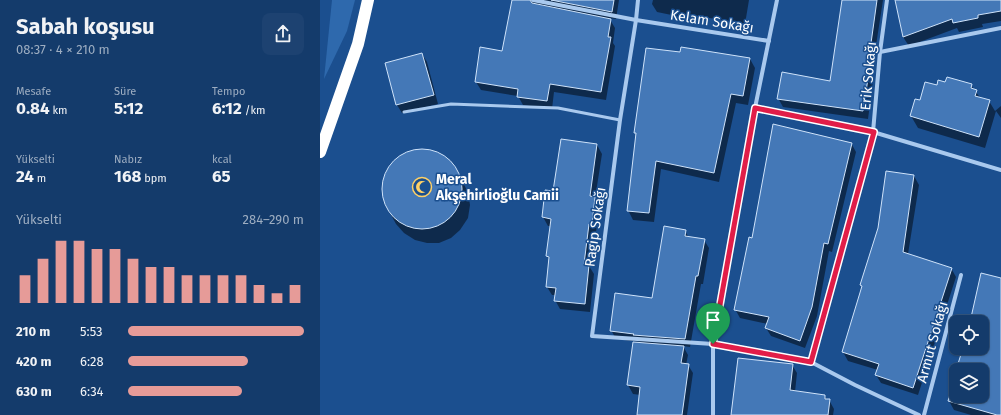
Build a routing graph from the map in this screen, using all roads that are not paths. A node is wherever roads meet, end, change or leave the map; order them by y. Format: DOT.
graph roads {
  1 [pos="368,0"];
  2 [pos="533,0"];
  3 [pos="638,0"];
  4 [pos="777,0"];
  5 [pos="888,0"];
  6 [pos="636,20"];
  7 [pos="1001,28"];
  8 [pos="769,41"];
  9 [pos="880,52"];
  10 [pos="755,108"];
  11 [pos="404,112"];
  12 [pos="620,120"];
  13 [pos="874,132"];
  14 [pos="320,152"];
  15 [pos="1001,170"];
  16 [pos="961,275"];
  17 [pos="713,344"];
  18 [pos="811,362"];
  19 [pos="713,415"];
  20 [pos="920,415"];
  21 [pos="924,415"];
  1 -- 14 [label="highway"];
  2 -- 6 [label="street, Kelam Sokağı"];
  3 -- 6 [label="street, Ragip Sokağı"];
  4 -- 8 [label="street"];
  5 -- 9 [label="street, Erik Sokağı"];
  6 -- 8 [label="street, Kelam Sokağı"];
  6 -- 12 [label="street, Ragip Sokağı"];
  7 -- 9 [label="street"];
  8 -- 10 [label="street"];
  9 -- 13 [label="street, Erik Sokağı"];
  10 -- 13 [label="street"];
  10 -- 17 [label="street"];
  11 -- 12 [label="lane"];
  12 -- 17 [label="street, Ragip Sokağı"];
  13 -- 15 [label="street"];
  13 -- 18 [label="street, Erik Sokağı"];
  16 -- 21 [label="street, Armut Sokağı"];
  17 -- 18 [label="street"];
  17 -- 19 [label="street"];
  18 -- 20 [label="street"];
}
